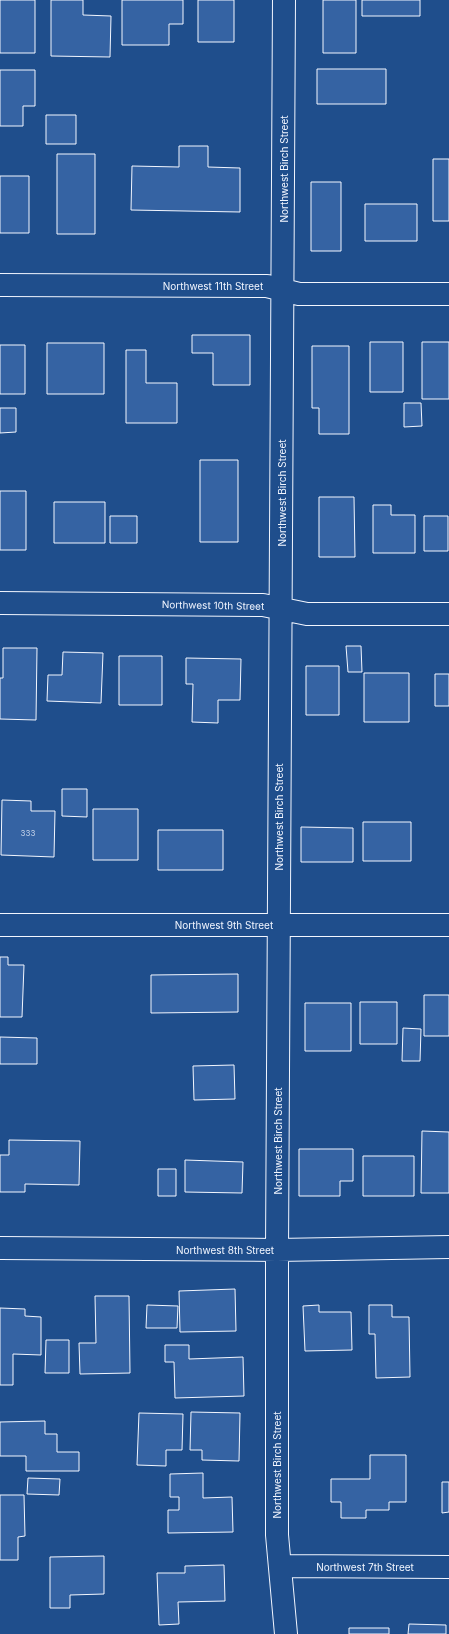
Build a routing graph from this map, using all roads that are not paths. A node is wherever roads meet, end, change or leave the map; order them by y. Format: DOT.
graph roads {
  1 [pos="284,0"];
  2 [pos="0,285"];
  3 [pos="283,289"];
  4 [pos="449,294"];
  5 [pos="0,603"];
  6 [pos="281,608"];
  7 [pos="449,614"];
  8 [pos="0,925"];
  9 [pos="279,925"];
  10 [pos="449,925"];
  11 [pos="449,1247"];
  12 [pos="0,1248"];
  13 [pos="277,1250"];
  14 [pos="280,1566"];
  15 [pos="449,1568"];
  16 [pos="286,1634"];
  1 -- 3 [label="street, Northwest Birch Street"];
  2 -- 3 [label="street, Northwest 11th Street"];
  3 -- 4 [label="street, Northwest 11th Street"];
  3 -- 6 [label="street, Northwest Birch Street"];
  5 -- 6 [label="street, Northwest 10th Street"];
  6 -- 7 [label="street, Northwest 10th Street"];
  6 -- 9 [label="street, Northwest Birch Street"];
  8 -- 9 [label="street, Northwest 9th Street"];
  9 -- 10 [label="street, Northwest 9th Street"];
  9 -- 13 [label="street, Northwest Birch Street"];
  11 -- 13 [label="street, Northwest 8th Street"];
  12 -- 13 [label="street, Northwest 8th Street"];
  13 -- 14 [label="street, Northwest Birch Street"];
  14 -- 15 [label="street, Northwest 7th Street"];
  14 -- 16 [label="street, Northwest Birch Street"];
}
